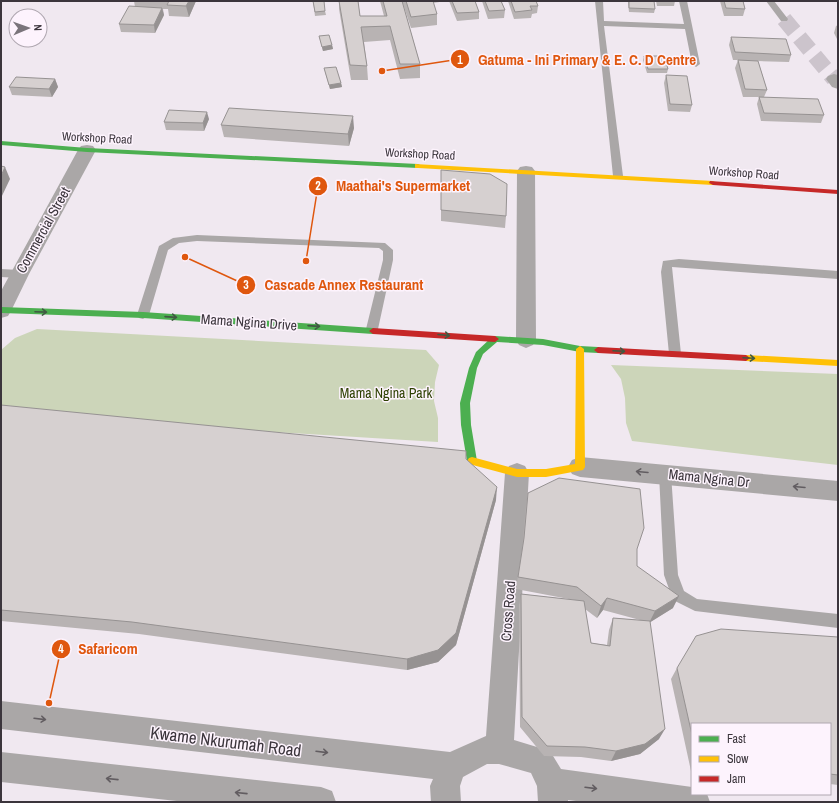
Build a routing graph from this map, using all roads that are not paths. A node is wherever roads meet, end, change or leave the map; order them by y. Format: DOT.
graph roads {
  1 [pos="599,1"];
  2 [pos="683,1"];
  3 [pos="770,1"];
  4 [pos="784,20"];
  5 [pos="600,23"];
  6 [pos="688,27"];
  7 [pos="696,64"];
  8 [pos="1,144"];
  9 [pos="87,150"];
  10 [pos="526,171"];
  11 [pos="618,176"];
  12 [pos="838,192"];
  13 [pos="10,274"];
  14 [pos="838,275"];
  15 [pos="1,311"];
  16 [pos="143,315"];
  17 [pos="372,330"];
  18 [pos="495,339"];
  19 [pos="526,340"];
  20 [pos="580,350"];
  21 [pos="675,354"];
  22 [pos="838,363"];
  23 [pos="448,458"];
  24 [pos="472,461"];
  25 [pos="580,467"];
  26 [pos="517,473"];
  27 [pos="665,474"];
  28 [pos="838,491"];
  29 [pos="838,621"];
  30 [pos="1,715"];
  31 [pos="499,750"];
  32 [pos="1,767"];
  33 [pos="452,767"];
  34 [pos="552,793"];
  35 [pos="321,802"];
  36 [pos="446,802"];
  37 [pos="695,802"];
  1 -- 5 [label="lane"];
  2 -- 6 [label="lane"];
  3 -- 4 [label="lane"];
  5 -- 6 [label="lane"];
  5 -- 11 [label="lane"];
  6 -- 7 [label="lane"];
  8 -- 9 [label="street, Workshop Road"];
  9 -- 10 [label="street, Workshop Road"];
  9 -- 13 [label="street, Commercial Street"];
  10 -- 11 [label="street, Workshop Road"];
  10 -- 19 [label="street"];
  11 -- 12 [label="street, Workshop Road"];
  13 -- 15 [label="street, Commercial Street"];
  14 -- 21 [label="lane"];
  15 -- 16 [label="street, Mama Ngina Drive, one-way"];
  16 -- 17 [label="street, Mama Ngina Drive, one-way"];
  16 -- 17 [label="lane"];
  17 -- 18 [label="street, Mama Ngina Drive, one-way"];
  18 -- 19 [label="street"];
  18 -- 24 [label="street"];
  19 -- 20 [label="street"];
  20 -- 21 [label="street, one-way"];
  20 -- 25 [label="street"];
  21 -- 22 [label="street, one-way"];
  23 -- 24 [label="street"];
  24 -- 26 [label="street"];
  25 -- 26 [label="street"];
  27 -- 25 [label="street, Mama Ngina Dr, one-way"];
  26 -- 31 [label="street, Cross Road"];
  28 -- 27 [label="street, Mama Ngina Dr, one-way"];
  27 -- 29 [label="lane"];
  30 -- 33 [label="street, Kwame Nkurumah Road, one-way"];
  31 -- 33 [label="street"];
  31 -- 34 [label="street"];
  35 -- 32 [label="street, one-way"];
  33 -- 36 [label="street"];
  34 -- 37 [label="street, one-way"];
}
